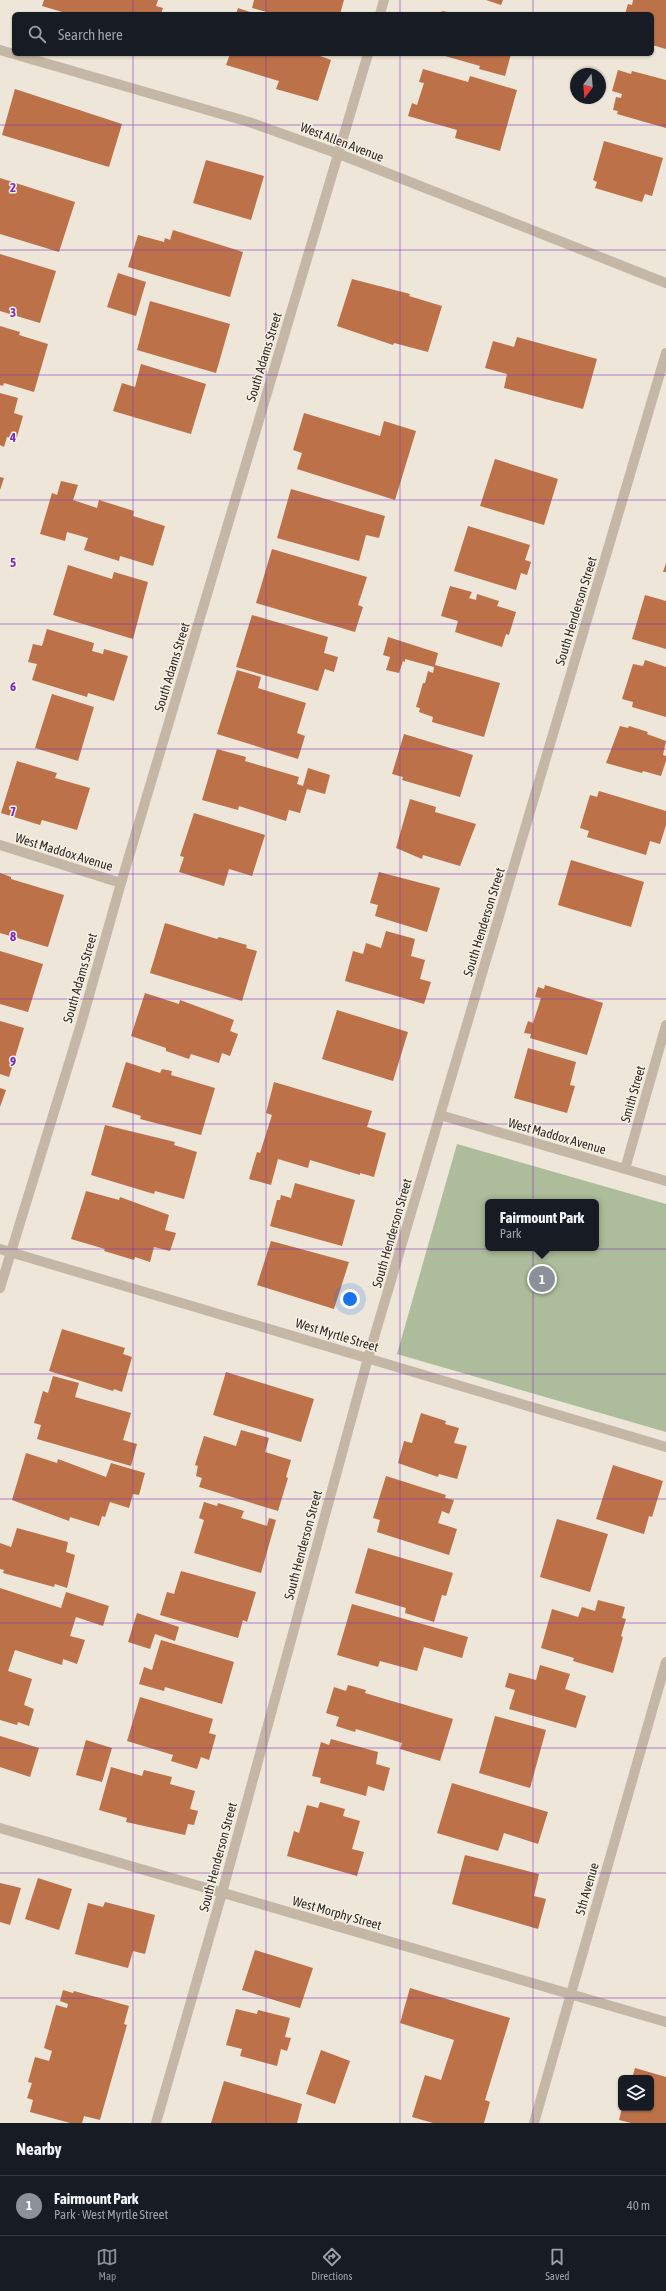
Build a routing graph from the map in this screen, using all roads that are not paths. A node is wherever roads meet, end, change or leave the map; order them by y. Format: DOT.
graph roads {
  1 [pos="384,0"];
  2 [pos="381,12"];
  3 [pos="0,50"];
  4 [pos="12,53"];
  5 [pos="21,56"];
  6 [pos="367,56"];
  7 [pos="339,154"];
  8 [pos="666,283"];
  9 [pos="666,353"];
  10 [pos="0,846"];
  11 [pos="121,883"];
  12 [pos="666,1025"];
  13 [pos="440,1115"];
  14 [pos="625,1170"];
  15 [pos="666,1182"];
  16 [pos="0,1249"];
  17 [pos="10,1252"];
  18 [pos="0,1288"];
  19 [pos="368,1358"];
  20 [pos="666,1447"];
  21 [pos="666,1662"];
  22 [pos="0,1828"];
  23 [pos="222,1893"];
  24 [pos="571,1994"];
  25 [pos="666,2022"];
  26 [pos="156,2123"];
  27 [pos="534,2123"];
  1 -- 2 [label="street"];
  3 -- 4 [label="street, West Allen Avenue"];
  5 -- 7 [label="street, West Allen Avenue"];
  6 -- 7 [label="street, South Adams Street"];
  7 -- 8 [label="street, West Allen Avenue"];
  7 -- 11 [label="street, South Adams Street"];
  9 -- 13 [label="street, South Henderson Street"];
  10 -- 11 [label="street, West Maddox Avenue"];
  11 -- 17 [label="street, South Adams Street"];
  12 -- 14 [label="street, Smith Street"];
  13 -- 14 [label="street, West Maddox Avenue"];
  13 -- 19 [label="street, South Henderson Street"];
  14 -- 15 [label="street, West Maddox Avenue"];
  16 -- 17 [label="street, West Myrtle Street"];
  17 -- 18 [label="street, South Adams Street"];
  17 -- 19 [label="street, West Myrtle Street"];
  19 -- 20 [label="street, West Myrtle Street"];
  19 -- 23 [label="street, South Henderson Street"];
  21 -- 24 [label="street, 5th Avenue"];
  22 -- 23 [label="street, West Morphy Street"];
  23 -- 24 [label="street, West Morphy Street"];
  23 -- 26 [label="street, South Henderson Street"];
  24 -- 25 [label="street, West Morphy Street"];
  24 -- 27 [label="street, 5th Avenue"];
}
